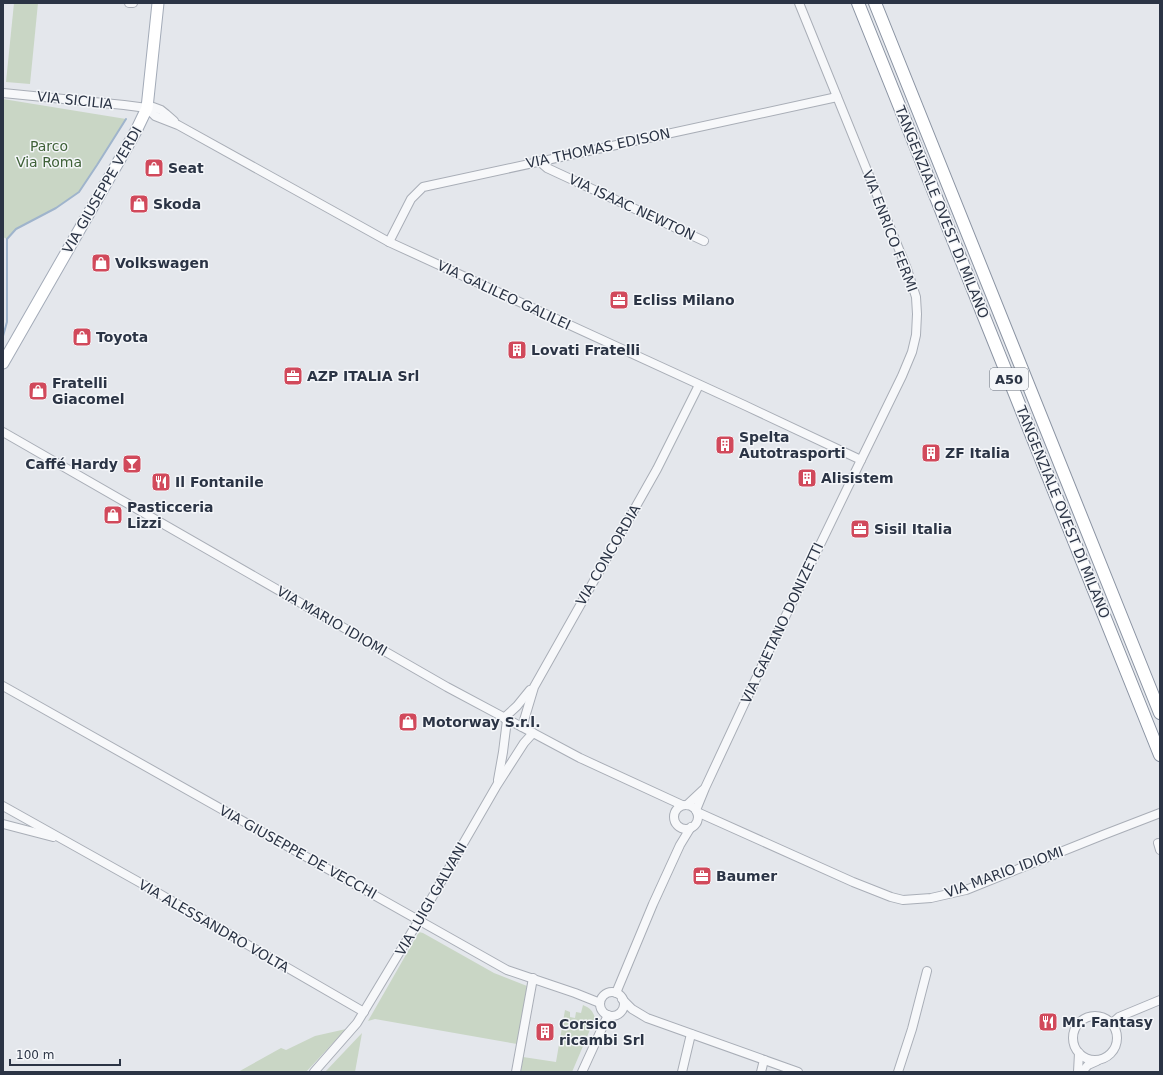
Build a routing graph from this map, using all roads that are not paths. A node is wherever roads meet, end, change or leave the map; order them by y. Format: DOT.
graph roads {
  1 [pos="129,3"];
  2 [pos="133,3"];
  3 [pos="158,3"];
  4 [pos="799,3"];
  5 [pos="858,3"];
  6 [pos="875,3"];
  7 [pos="3,93"];
  8 [pos="837,97"];
  9 [pos="147,108"];
  10 [pos="539,161"];
  11 [pos="704,241"];
  12 [pos="389,242"];
  13 [pos="3,363"];
  14 [pos="699,385"];
  15 [pos="3,432"];
  16 [pos="861,460"];
  17 [pos="3,686"];
  18 [pos="534,687"];
  19 [pos="1160,713"];
  20 [pos="506,719"];
  21 [pos="522,728"];
  22 [pos="534,733"];
  23 [pos="1160,755"];
  24 [pos="497,785"];
  25 [pos="705,788"];
  26 [pos="667,798"];
  27 [pos="684,805"];
  28 [pos="3,806"];
  29 [pos="696,811"];
  30 [pos="675,812"];
  31 [pos="1158,814"];
  32 [pos="715,820"];
  33 [pos="3,824"];
  34 [pos="678,825"];
  35 [pos="693,825"];
  36 [pos="65,840"];
  37 [pos="680,845"];
  38 [pos="419,920"];
  39 [pos="927,970"];
  40 [pos="533,978"];
  41 [pos="619,996"];
  42 [pos="1160,1000"];
  43 [pos="600,1003"];
  44 [pos="364,1012"];
  45 [pos="608,1015"];
  46 [pos="617,1015"];
  47 [pos="647,1018"];
  48 [pos="1111,1024"];
  49 [pos="691,1034"];
  50 [pos="1079,1053"];
  51 [pos="764,1060"];
  52 [pos="1098,1060"];
  53 [pos="314,1072"];
  54 [pos="516,1072"];
  55 [pos="582,1072"];
  56 [pos="682,1072"];
  57 [pos="761,1072"];
  58 [pos="798,1072"];
  59 [pos="898,1072"];
  60 [pos="1078,1072"];
  61 [pos="1082,1072"];
  1 -- 2 [label="street"];
  3 -- 9 [label="main road, VIA GIUSEPPE VERDI"];
  4 -- 8 [label="street, VIA ENRICO FERMI"];
  5 -- 23 [label="highway, TANGENZIALE OVEST DI MILANO / A50"];
  6 -- 19 [label="highway, TANGENZIALE OVEST DI MILANO / A50"];
  7 -- 9 [label="street, VIA SICILIA"];
  8 -- 10 [label="street, VIA THOMAS EDISON"];
  8 -- 16 [label="street, VIA ENRICO FERMI"];
  9 -- 12 [label="street, VIA GALILEO GALILEI"];
  9 -- 13 [label="main road, VIA GIUSEPPE VERDI"];
  10 -- 11 [label="street, VIA ISAAC NEWTON"];
  10 -- 12 [label="street, VIA THOMAS EDISON"];
  12 -- 14 [label="street, VIA GALILEO GALILEI"];
  14 -- 16 [label="street, VIA GALILEO GALILEI"];
  14 -- 18 [label="street, VIA CONCORDIA"];
  15 -- 20 [label="street, VIA MARIO IDIOMI"];
  16 -- 25 [label="street, VIA GAETANO DONIZETTI"];
  17 -- 38 [label="street, VIA GIUSEPPE DE VECCHI"];
  18 -- 20 [label="street"];
  18 -- 21 [label="street, VIA CONCORDIA"];
  20 -- 21 [label="street, VIA MARIO IDIOMI"];
  20 -- 24 [label="street, VIA LUIGI GALVANI"];
  21 -- 22 [label="street, VIA MARIO IDIOMI"];
  22 -- 24 [label="street, VIA LUIGI GALVANI"];
  22 -- 26 [label="street, VIA MARIO IDIOMI"];
  24 -- 38 [label="street, VIA LUIGI GALVANI"];
  25 -- 27 [label="street, VIA GAETANO DONIZETTI"];
  25 -- 29 [label="street, VIA GAETANO DONIZETTI"];
  26 -- 27 [label="street, VIA MARIO IDIOMI"];
  26 -- 30 [label="street"];
  27 -- 29 [label="street"];
  27 -- 30 [label="street"];
  28 -- 36 [label="street, VIA ALESSANDRO VOLTA"];
  29 -- 32 [label="street, VIA MARIO IDIOMI"];
  29 -- 35 [label="street"];
  30 -- 34 [label="street"];
  31 -- 32 [label="street, VIA MARIO IDIOMI"];
  32 -- 35 [label="street"];
  33 -- 36 [label="street, VIA ALESSANDRO VOLTA"];
  34 -- 35 [label="street"];
  34 -- 37 [label="street"];
  35 -- 37 [label="street"];
  36 -- 44 [label="street, VIA ALESSANDRO VOLTA"];
  37 -- 41 [label="street"];
  38 -- 40 [label="street, VIA GIUSEPPE DE VECCHI"];
  38 -- 44 [label="street, VIA LUIGI GALVANI"];
  39 -- 59 [label="street"];
  40 -- 43 [label="street, VIA GIUSEPPE DE VECCHI"];
  40 -- 54 [label="street"];
  41 -- 43 [label="street"];
  41 -- 46 [label="street"];
  41 -- 47 [label="street"];
  42 -- 48 [label="street"];
  43 -- 45 [label="street"];
  44 -- 53 [label="street, VIA LUIGI GALVANI"];
  45 -- 46 [label="street"];
  45 -- 55 [label="street"];
  46 -- 47 [label="street"];
  47 -- 49 [label="street"];
  48 -- 50 [label="street"];
  48 -- 52 [label="street"];
  49 -- 51 [label="street"];
  49 -- 56 [label="street"];
  50 -- 52 [label="street"];
  50 -- 60 [label="street"];
  51 -- 57 [label="street"];
  51 -- 58 [label="street"];
  52 -- 61 [label="street"];
}
